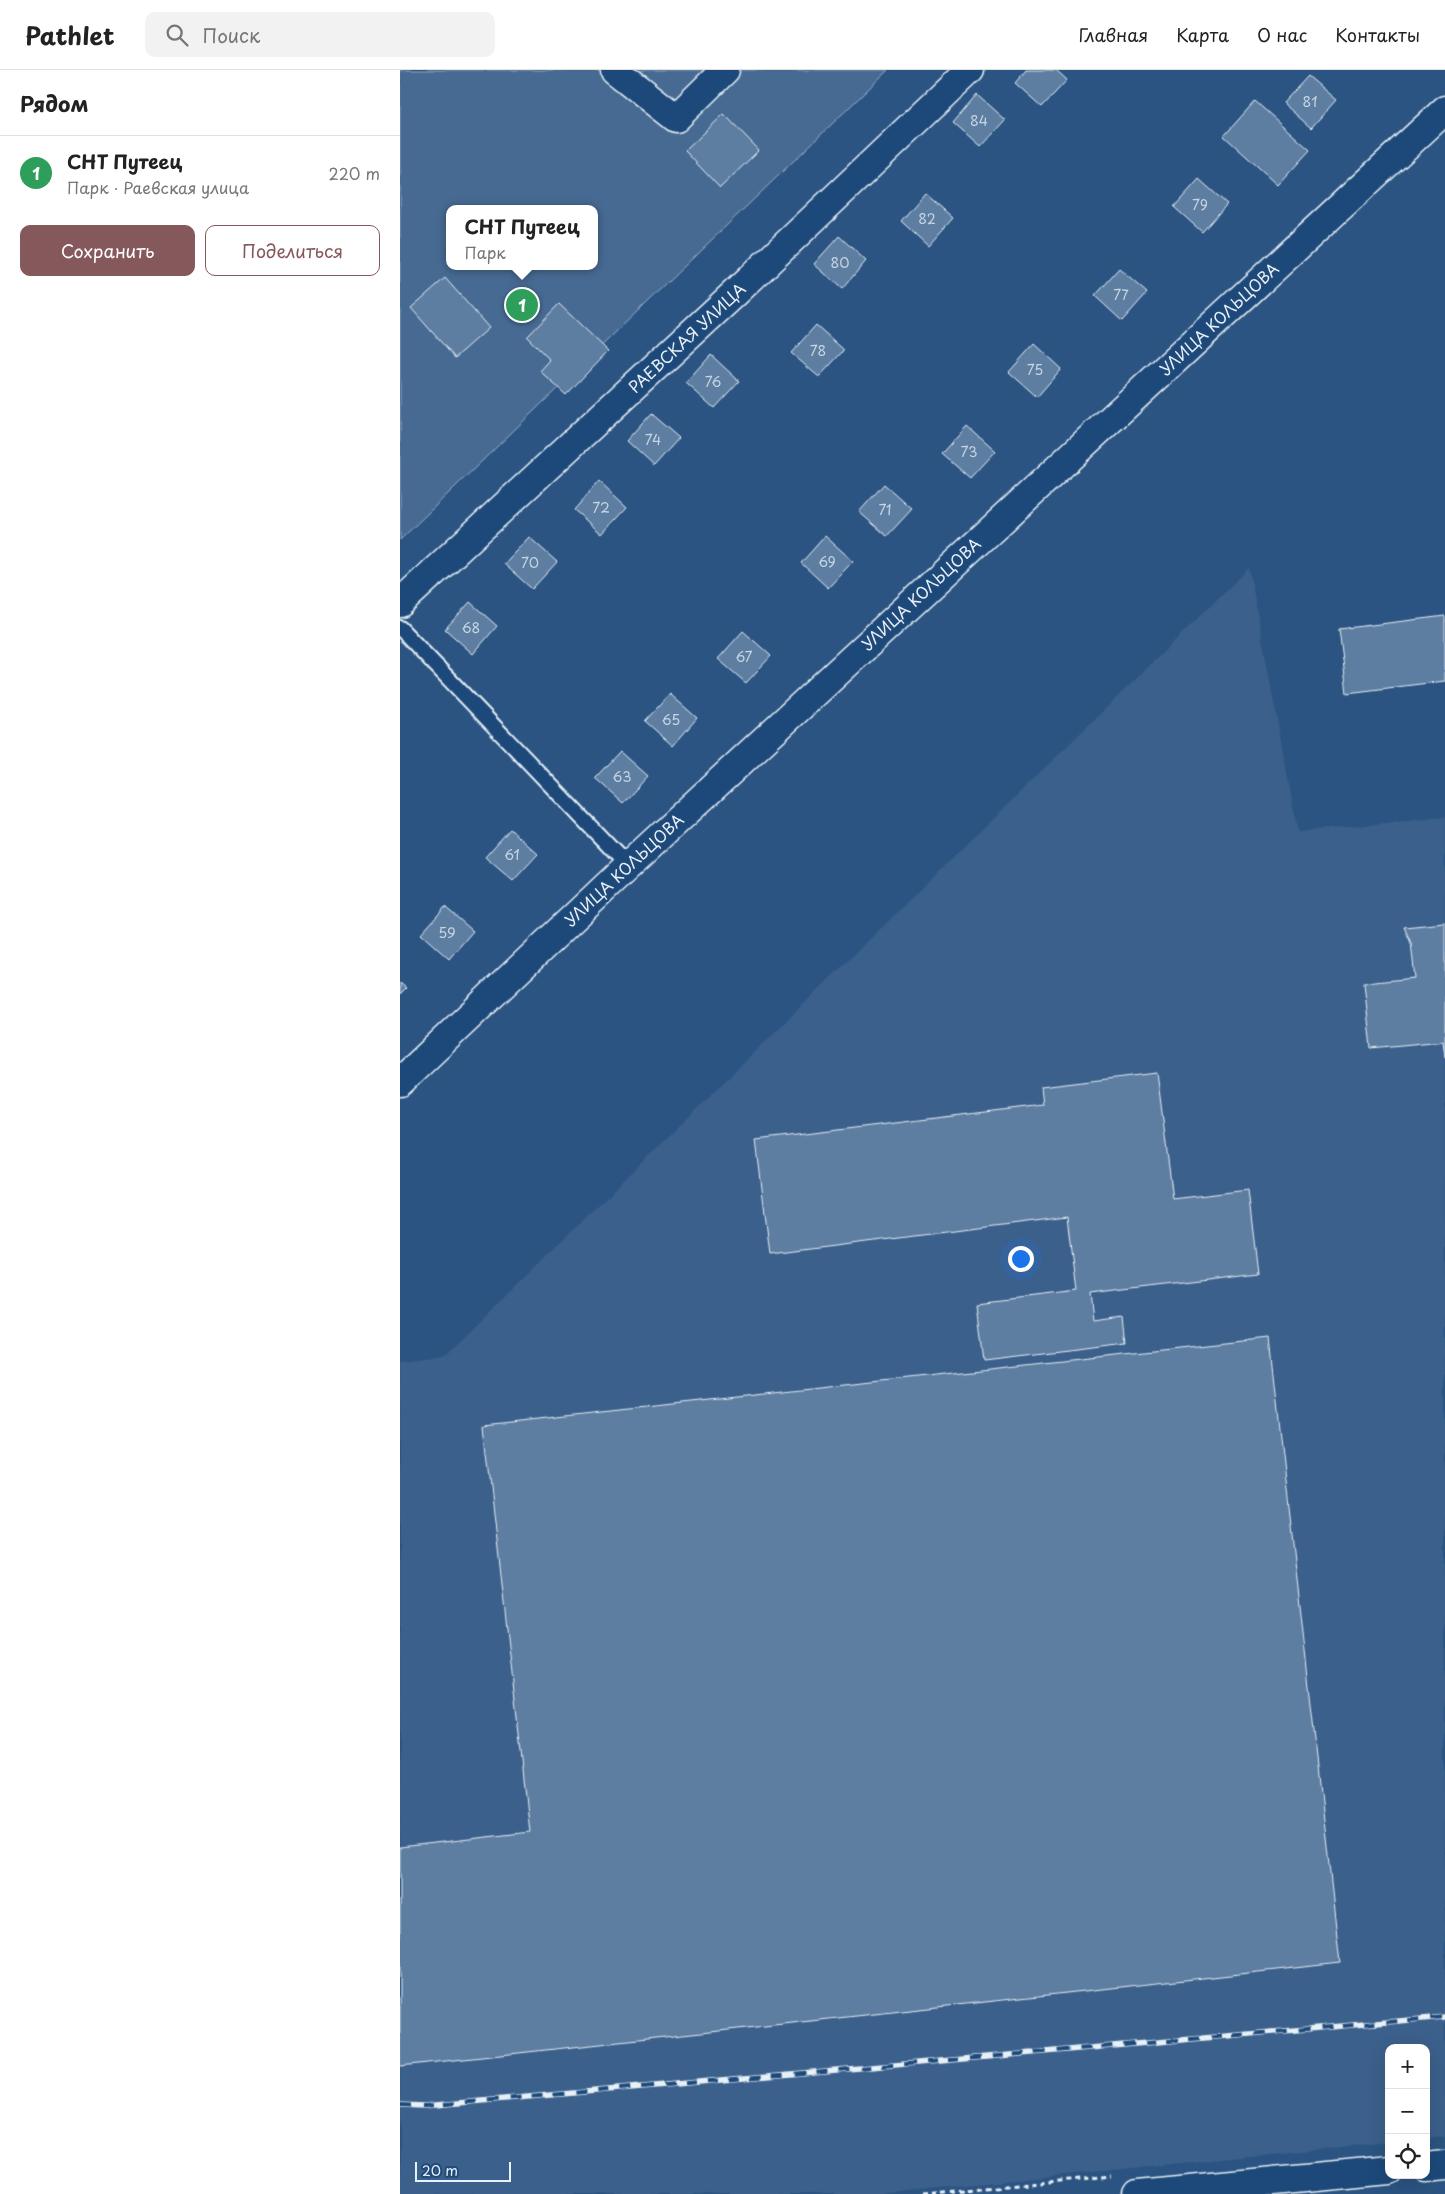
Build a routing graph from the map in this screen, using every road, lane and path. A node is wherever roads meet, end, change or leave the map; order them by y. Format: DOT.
graph roads {
  1 [pos="615,70"];
  2 [pos="725,70"];
  3 [pos="970,70"];
  4 [pos="1445,110"];
  5 [pos="400,603"];
  6 [pos="400,628"];
  7 [pos="628,866"];
  8 [pos="400,1082"];
  9 [pos="1445,2165"];
  10 [pos="1430,2167"];
  11 [pos="1385,2170"];
  12 [pos="1137,2194"];
  1 -- 2 [label="street"];
  3 -- 5 [label="street, РАЕВСКАЯ УЛИЦА"];
  4 -- 7 [label="street, УЛИЦА КОЛЬЦОВА"];
  6 -- 7 [label="lane"];
  7 -- 8 [label="street, УЛИЦА КОЛЬЦОВА"];
  9 -- 10 [label="street"];
  11 -- 12 [label="street"];
}
